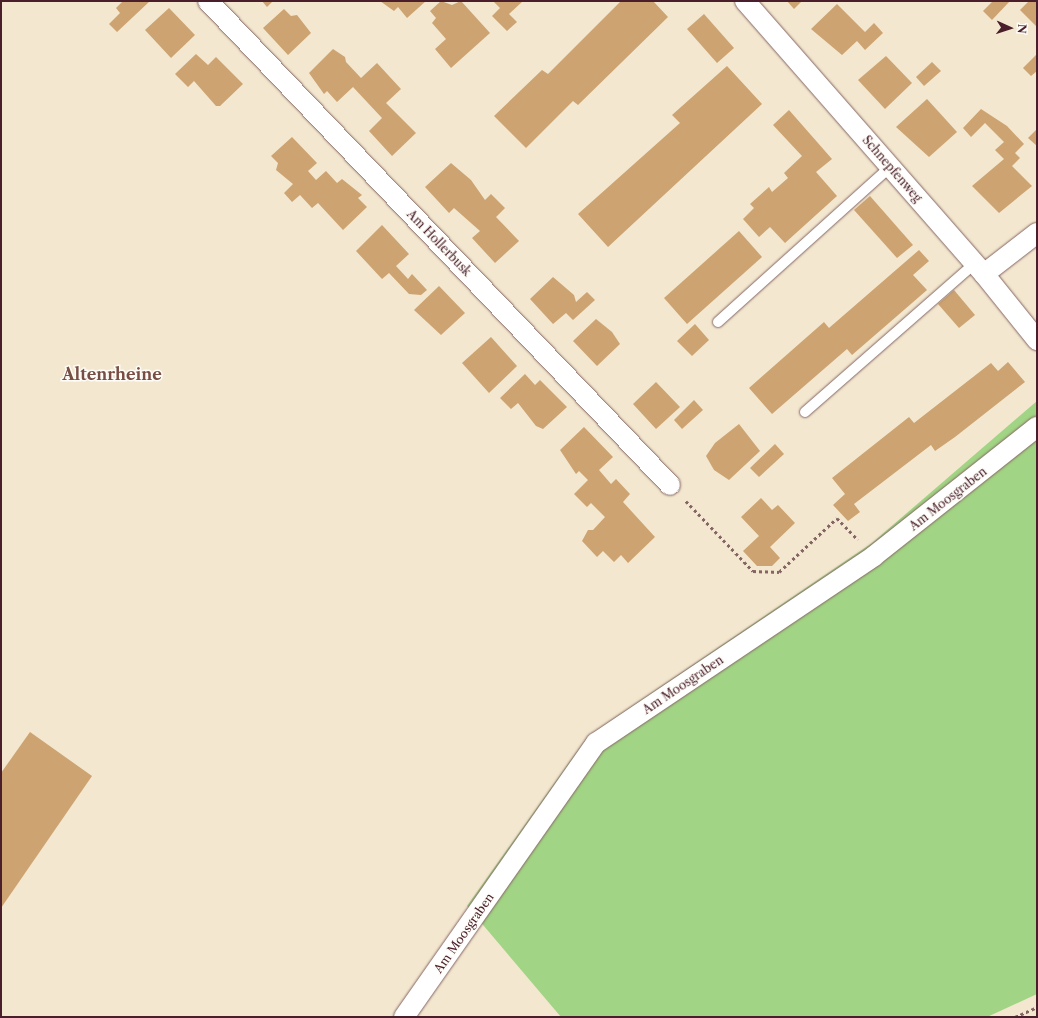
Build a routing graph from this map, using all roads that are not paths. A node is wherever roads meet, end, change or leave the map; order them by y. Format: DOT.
graph roads {
  1 [pos="208,1"];
  2 [pos="745,1"];
  3 [pos="890,167"];
  4 [pos="1037,233"];
  5 [pos="979,268"];
  6 [pos="718,322"];
  7 [pos="1037,340"];
  8 [pos="805,412"];
  9 [pos="1037,427"];
  10 [pos="670,485"];
  11 [pos="404,1017"];
  1 -- 10 [label="street, Am Hollerbusk"];
  2 -- 3 [label="street, Schnepfenweg"];
  3 -- 5 [label="street, Schnepfenweg"];
  3 -- 6 [label="lane"];
  4 -- 5 [label="street"];
  5 -- 7 [label="street, Schnepfenweg"];
  5 -- 8 [label="lane"];
  9 -- 11 [label="street, Am Moosgraben"];
}
